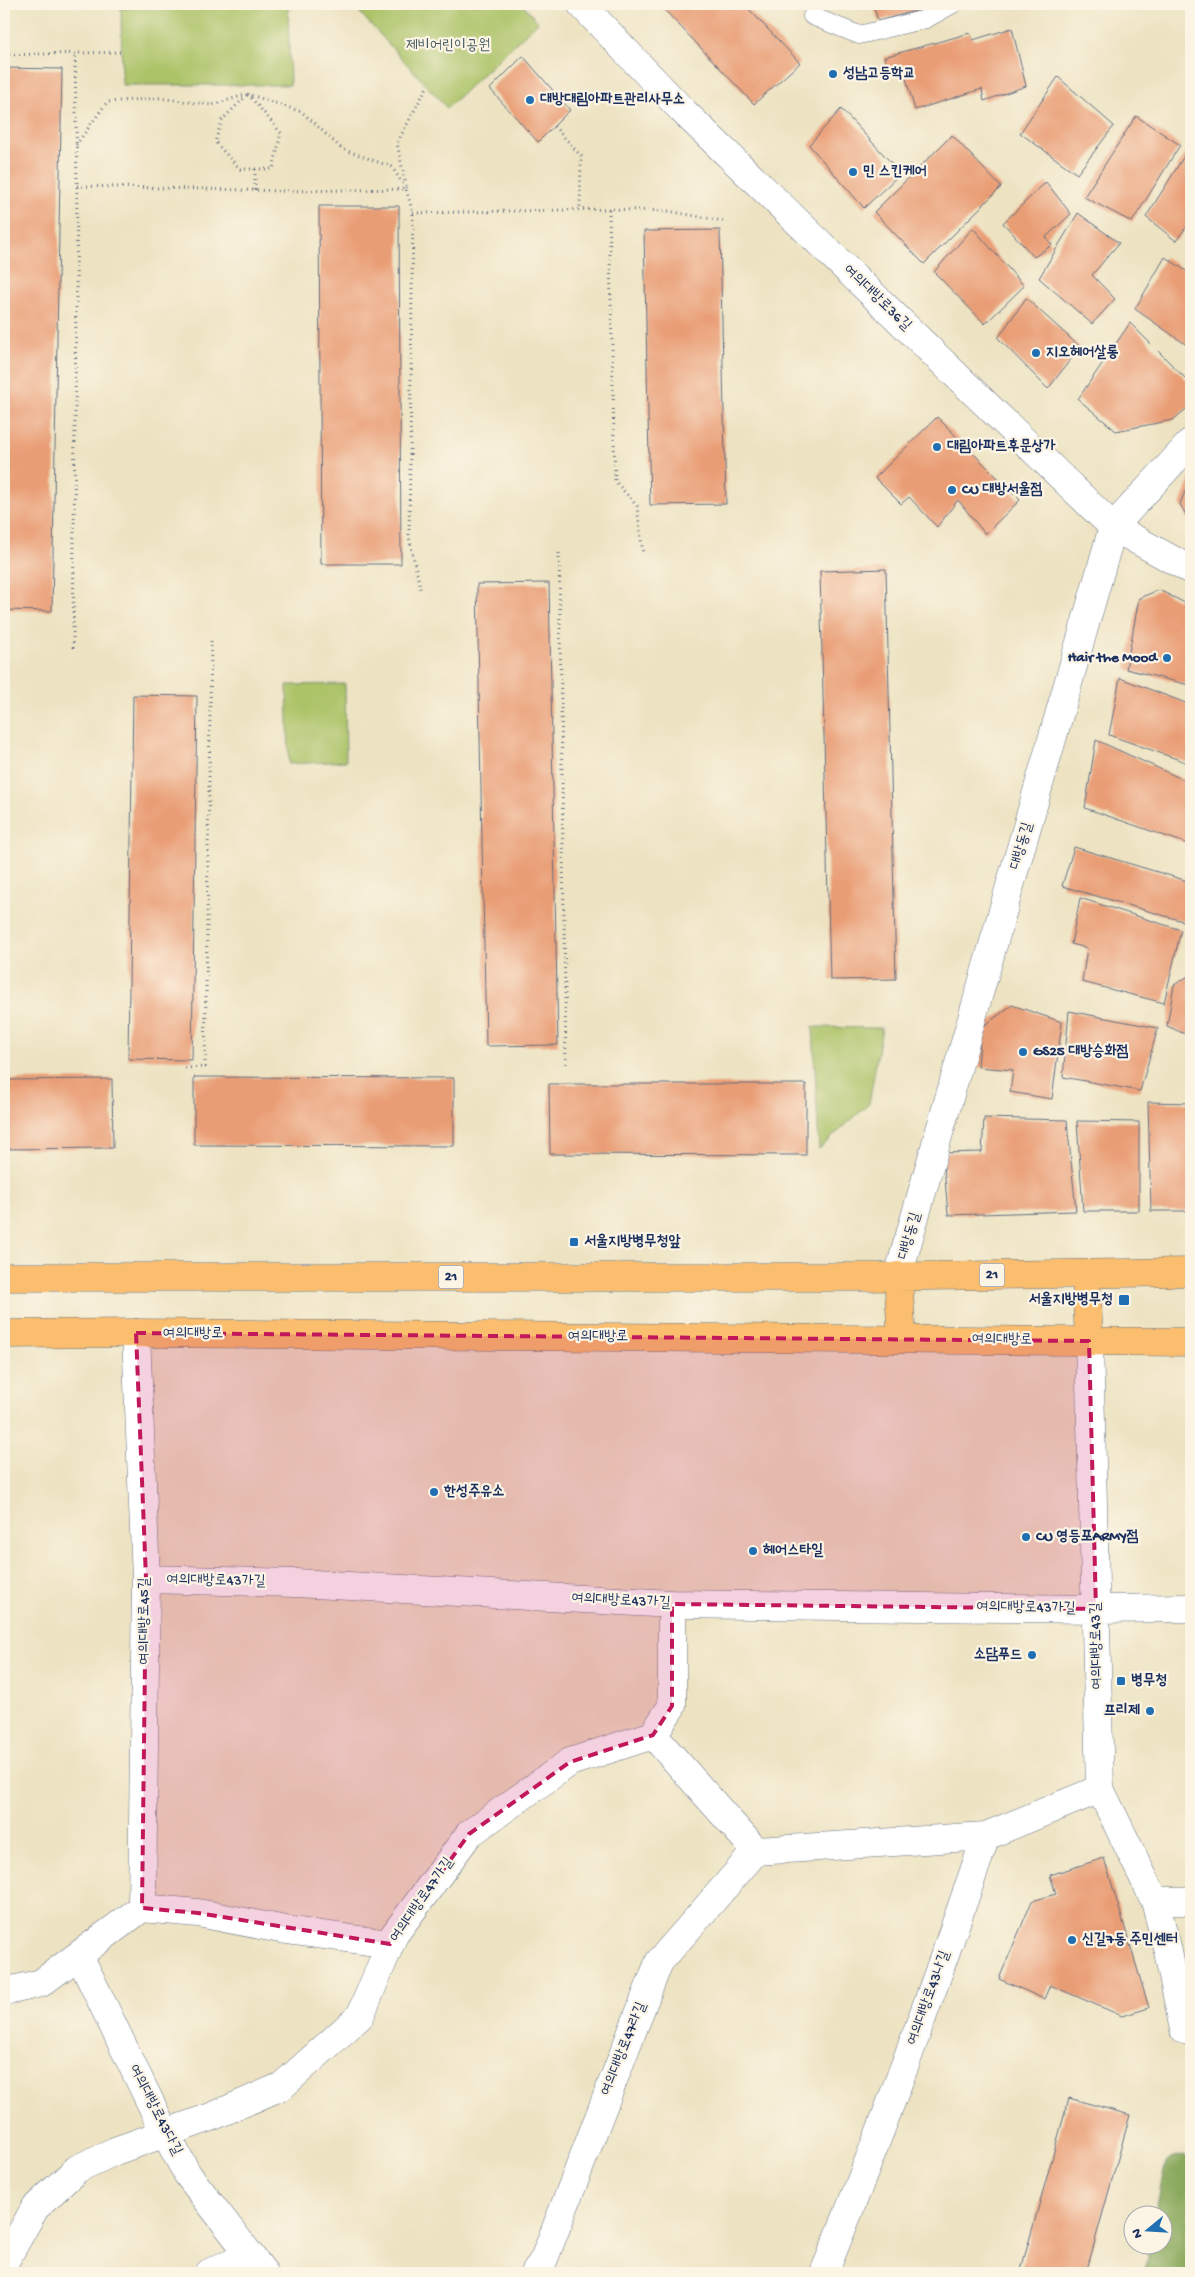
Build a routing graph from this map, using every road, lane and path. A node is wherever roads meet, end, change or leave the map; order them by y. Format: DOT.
graph roads {
  1 [pos="581,4"];
  2 [pos="953,4"];
  3 [pos="812,16"];
  4 [pos="122,52"];
  5 [pos="75,53"];
  6 [pos="4,54"];
  7 [pos="427,87"];
  8 [pos="248,94"];
  9 [pos="554,126"];
  10 [pos="76,145"];
  11 [pos="255,169"];
  12 [pos="77,186"];
  13 [pos="406,189"];
  14 [pos="255,190"];
  15 [pos="609,208"];
  16 [pos="580,209"];
  17 [pos="413,213"];
  18 [pos="723,221"];
  19 [pos="1191,442"];
  20 [pos="1113,527"];
  21 [pos="559,553"];
  22 [pos="643,554"];
  23 [pos="1191,570"];
  24 [pos="421,592"];
  25 [pos="211,641"];
  26 [pos="73,648"];
  27 [pos="185,1068"];
  28 [pos="566,1068"];
  29 [pos="1191,1272"];
  30 [pos="1086,1275"];
  31 [pos="898,1276"];
  32 [pos="4,1277"];
  33 [pos="136,1333"];
  34 [pos="4,1334"];
  35 [pos="902,1339"];
  36 [pos="1089,1341"];
  37 [pos="1191,1342"];
  38 [pos="146,1579"];
  39 [pos="672,1604"];
  40 [pos="1191,1608"];
  41 [pos="1096,1609"];
  42 [pos="652,1735"];
  43 [pos="1100,1789"];
  44 [pos="986,1836"];
  45 [pos="756,1850"];
  46 [pos="1155,1901"];
  47 [pos="1191,1901"];
  48 [pos="142,1908"];
  49 [pos="390,1944"];
  50 [pos="79,1955"];
  51 [pos="4,1992"];
  52 [pos="1184,2030"];
  53 [pos="165,2133"];
  54 [pos="4,2263"];
  55 [pos="256,2264"];
  56 [pos="208,2273"];
  57 [pos="535,2273"];
  58 [pos="824,2273"];
  1 -- 20 [label="street, 여의대방로36길"];
  2 -- 3 [label="lane"];
  4 -- 5 [label="path"];
  5 -- 6 [label="path"];
  5 -- 10 [label="path"];
  7 -- 13 [label="path"];
  8 -- 10 [label="path"];
  8 -- 11 [label="path"];
  8 -- 11 [label="path"];
  8 -- 13 [label="path"];
  9 -- 16 [label="path"];
  10 -- 12 [label="path"];
  11 -- 14 [label="path"];
  12 -- 14 [label="path"];
  12 -- 26 [label="path"];
  13 -- 14 [label="path"];
  13 -- 17 [label="path"];
  15 -- 16 [label="path"];
  15 -- 18 [label="path"];
  15 -- 22 [label="path"];
  16 -- 17 [label="path"];
  17 -- 24 [label="path"];
  19 -- 20 [label="street, 대방동길"];
  20 -- 23 [label="street, 여의대방로36길"];
  20 -- 31 [label="street, 대방동길"];
  21 -- 28 [label="path"];
  25 -- 27 [label="path"];
  29 -- 30 [label="main road, 21"];
  30 -- 31 [label="main road, 21"];
  30 -- 36 [label="main road"];
  31 -- 32 [label="main road, 21"];
  31 -- 35 [label="main road"];
  33 -- 34 [label="main road, 여의대방로"];
  33 -- 35 [label="main road, 여의대방로"];
  33 -- 38 [label="street, 여의대방로45길"];
  35 -- 36 [label="main road, 여의대방로"];
  36 -- 37 [label="main road, 여의대방로"];
  36 -- 41 [label="street, 여의대방로43길"];
  38 -- 39 [label="street, 여의대방로43가길"];
  38 -- 48 [label="street, 여의대방로45길"];
  39 -- 41 [label="street, 여의대방로43가길"];
  39 -- 42 [label="street"];
  40 -- 41 [label="street, 여의대방로43가길"];
  41 -- 43 [label="street, 여의대방로43길"];
  42 -- 45 [label="street"];
  42 -- 49 [label="street, 여의대방로47가길"];
  43 -- 44 [label="street"];
  43 -- 46 [label="street, 여의대방로43길"];
  44 -- 45 [label="street"];
  44 -- 58 [label="street, 여의대방로43나길"];
  45 -- 57 [label="street, 여의대방로47라길"];
  46 -- 47 [label="street"];
  46 -- 52 [label="street, 여의대방로43길"];
  48 -- 49 [label="street"];
  48 -- 50 [label="street"];
  49 -- 53 [label="street, 여의대방로47가길"];
  50 -- 51 [label="street"];
  50 -- 53 [label="street, 여의대방로43다길"];
  53 -- 54 [label="street, 여의대방로47가길"];
  53 -- 55 [label="street, 여의대방로43다길"];
  55 -- 56 [label="street, 여의대방로43다길"];
}
